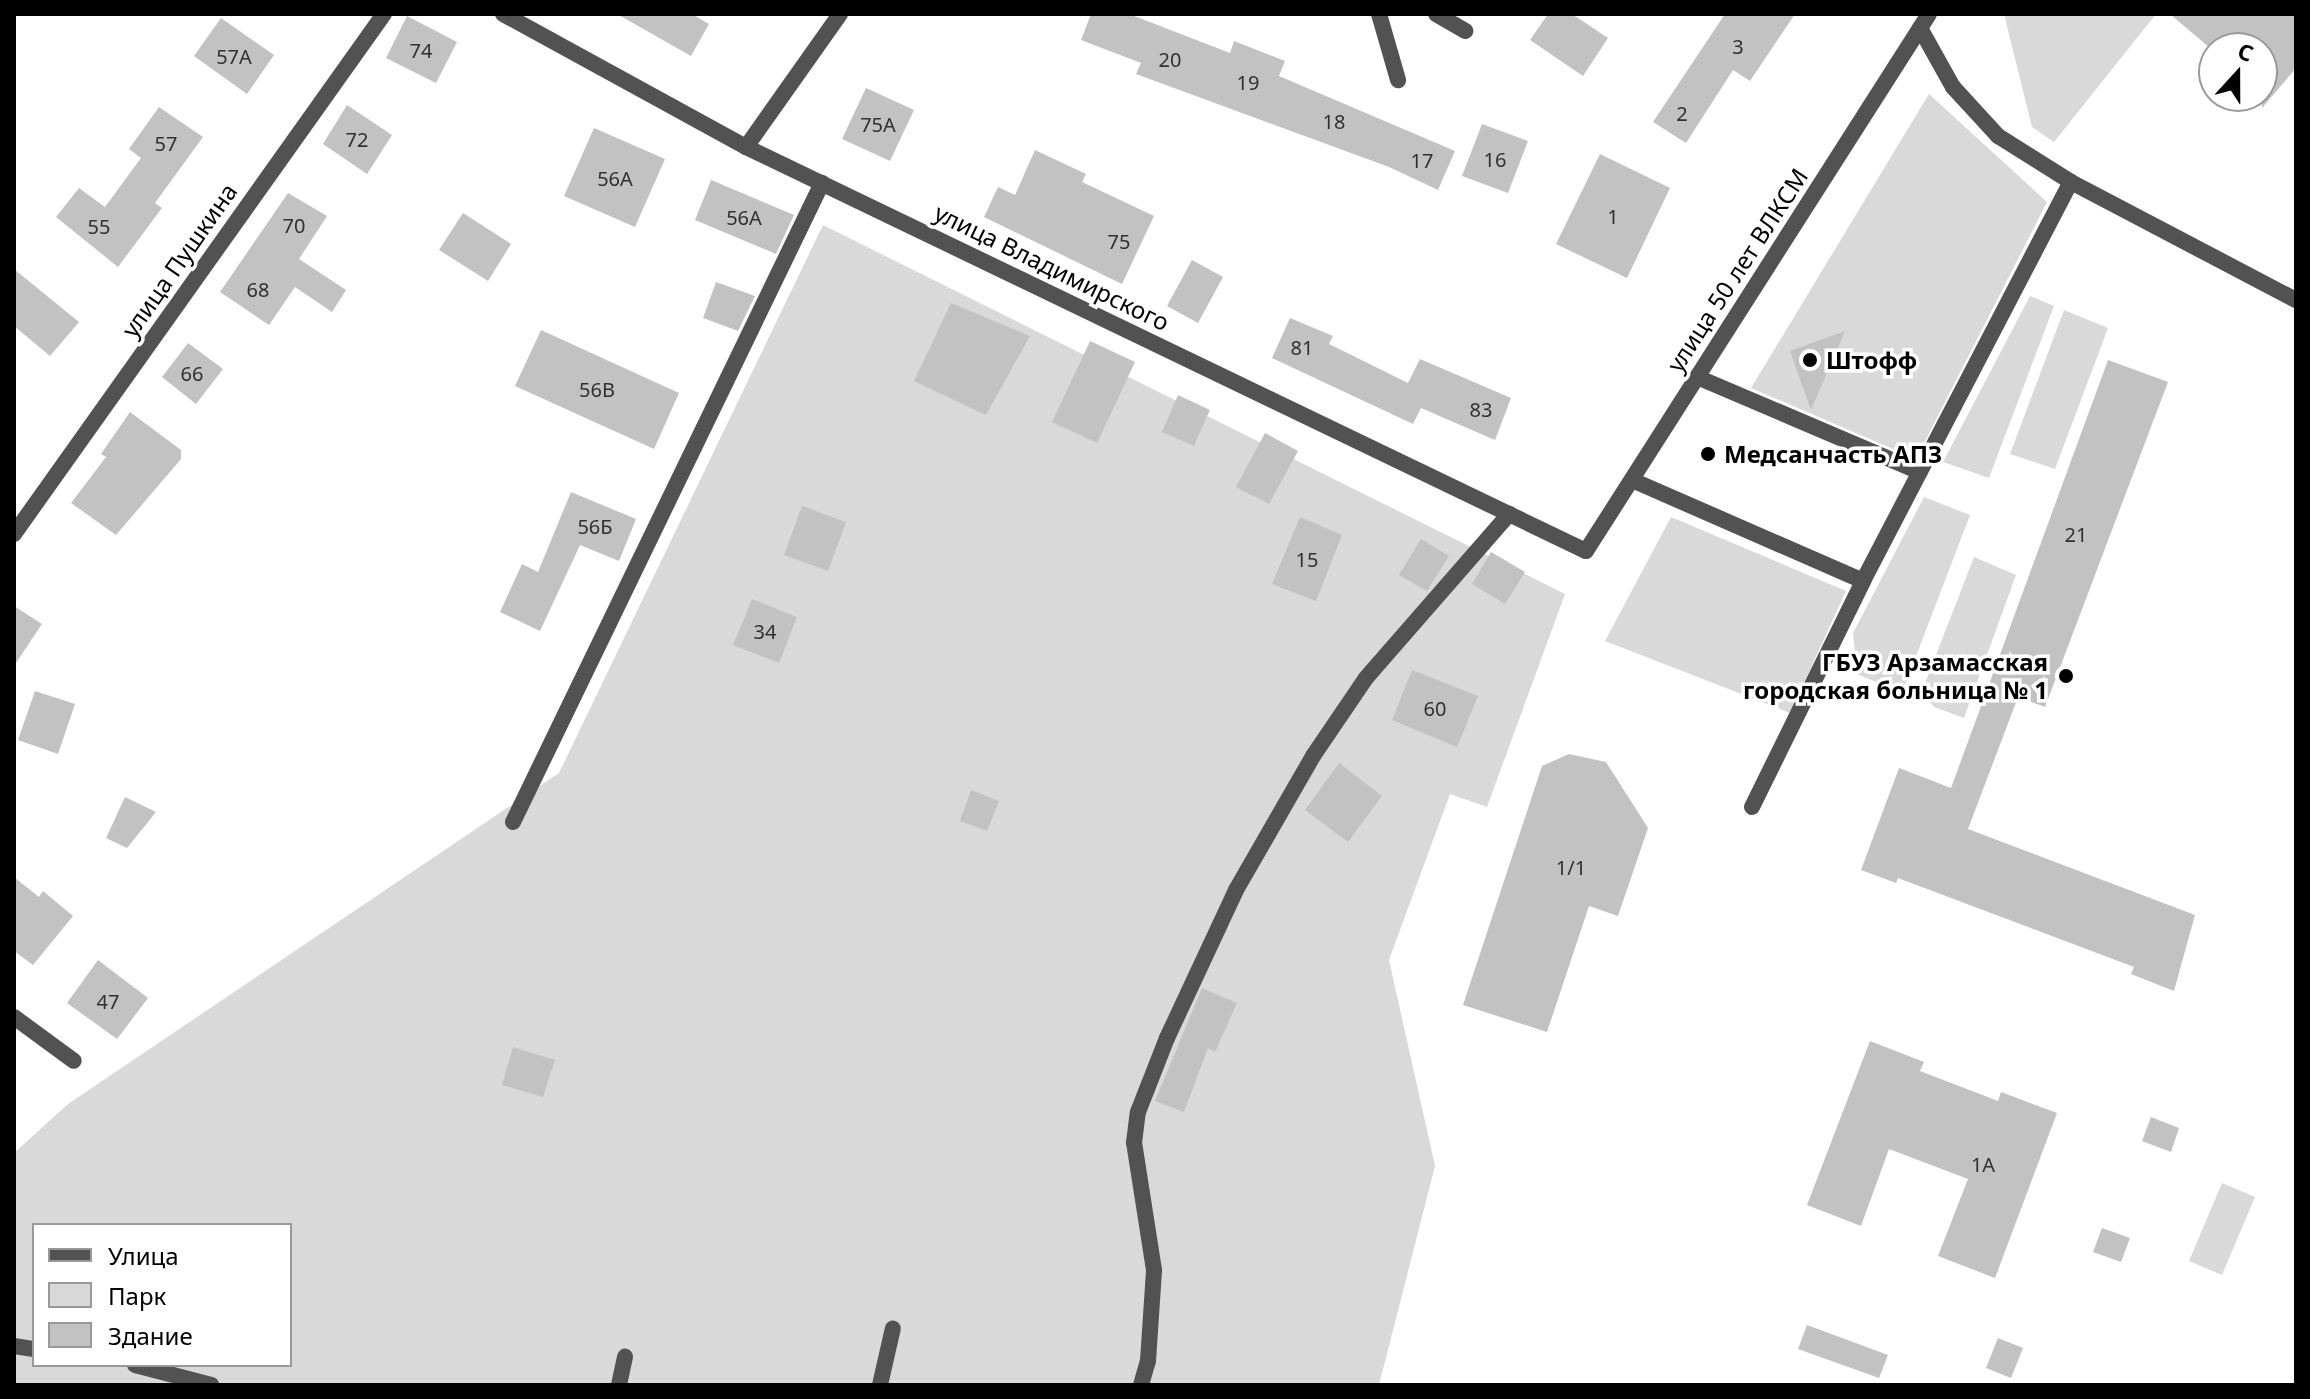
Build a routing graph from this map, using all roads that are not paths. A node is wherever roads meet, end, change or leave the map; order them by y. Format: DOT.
graph roads {
  1 [pos="384,14"];
  2 [pos="503,14"];
  3 [pos="840,14"];
  4 [pos="1379,14"];
  5 [pos="1436,14"];
  6 [pos="1924,21"];
  7 [pos="1465,31"];
  8 [pos="1398,80"];
  9 [pos="746,147"];
  10 [pos="2071,182"];
  11 [pos="822,183"];
  12 [pos="2296,300"];
  13 [pos="1697,377"];
  14 [pos="1920,472"];
  15 [pos="1632,480"];
  16 [pos="1509,514"];
  17 [pos="14,534"];
  18 [pos="1586,551"];
  19 [pos="1863,581"];
  20 [pos="1752,807"];
  21 [pos="513,822"];
  22 [pos="14,1017"];
  23 [pos="74,1061"];
  24 [pos="893,1328"];
  25 [pos="625,1357"];
  26 [pos="143,1367"];
  27 [pos="211,1385"];
  28 [pos="619,1385"];
  29 [pos="880,1385"];
  30 [pos="1141,1385"];
  1 -- 17 [label="street, улица Пушкина"];
  2 -- 9 [label="street, улица Владимирского"];
  3 -- 9 [label="street"];
  4 -- 8 [label="street"];
  5 -- 7 [label="street"];
  6 -- 10 [label="street"];
  6 -- 13 [label="street, улица 50 лет ВЛКСМ"];
  9 -- 11 [label="street, улица Владимирского"];
  10 -- 12 [label="street"];
  10 -- 14 [label="street"];
  11 -- 16 [label="street, улица Владимирского"];
  11 -- 21 [label="street"];
  13 -- 14 [label="street"];
  13 -- 15 [label="street, улица 50 лет ВЛКСМ"];
  14 -- 19 [label="street"];
  15 -- 18 [label="street, улица 50 лет ВЛКСМ"];
  15 -- 19 [label="street"];
  16 -- 18 [label="street, улица Владимирского"];
  16 -- 30 [label="street"];
  19 -- 20 [label="street"];
  22 -- 23 [label="street"];
  24 -- 29 [label="street"];
  25 -- 28 [label="street"];
  26 -- 27 [label="street"];
}
